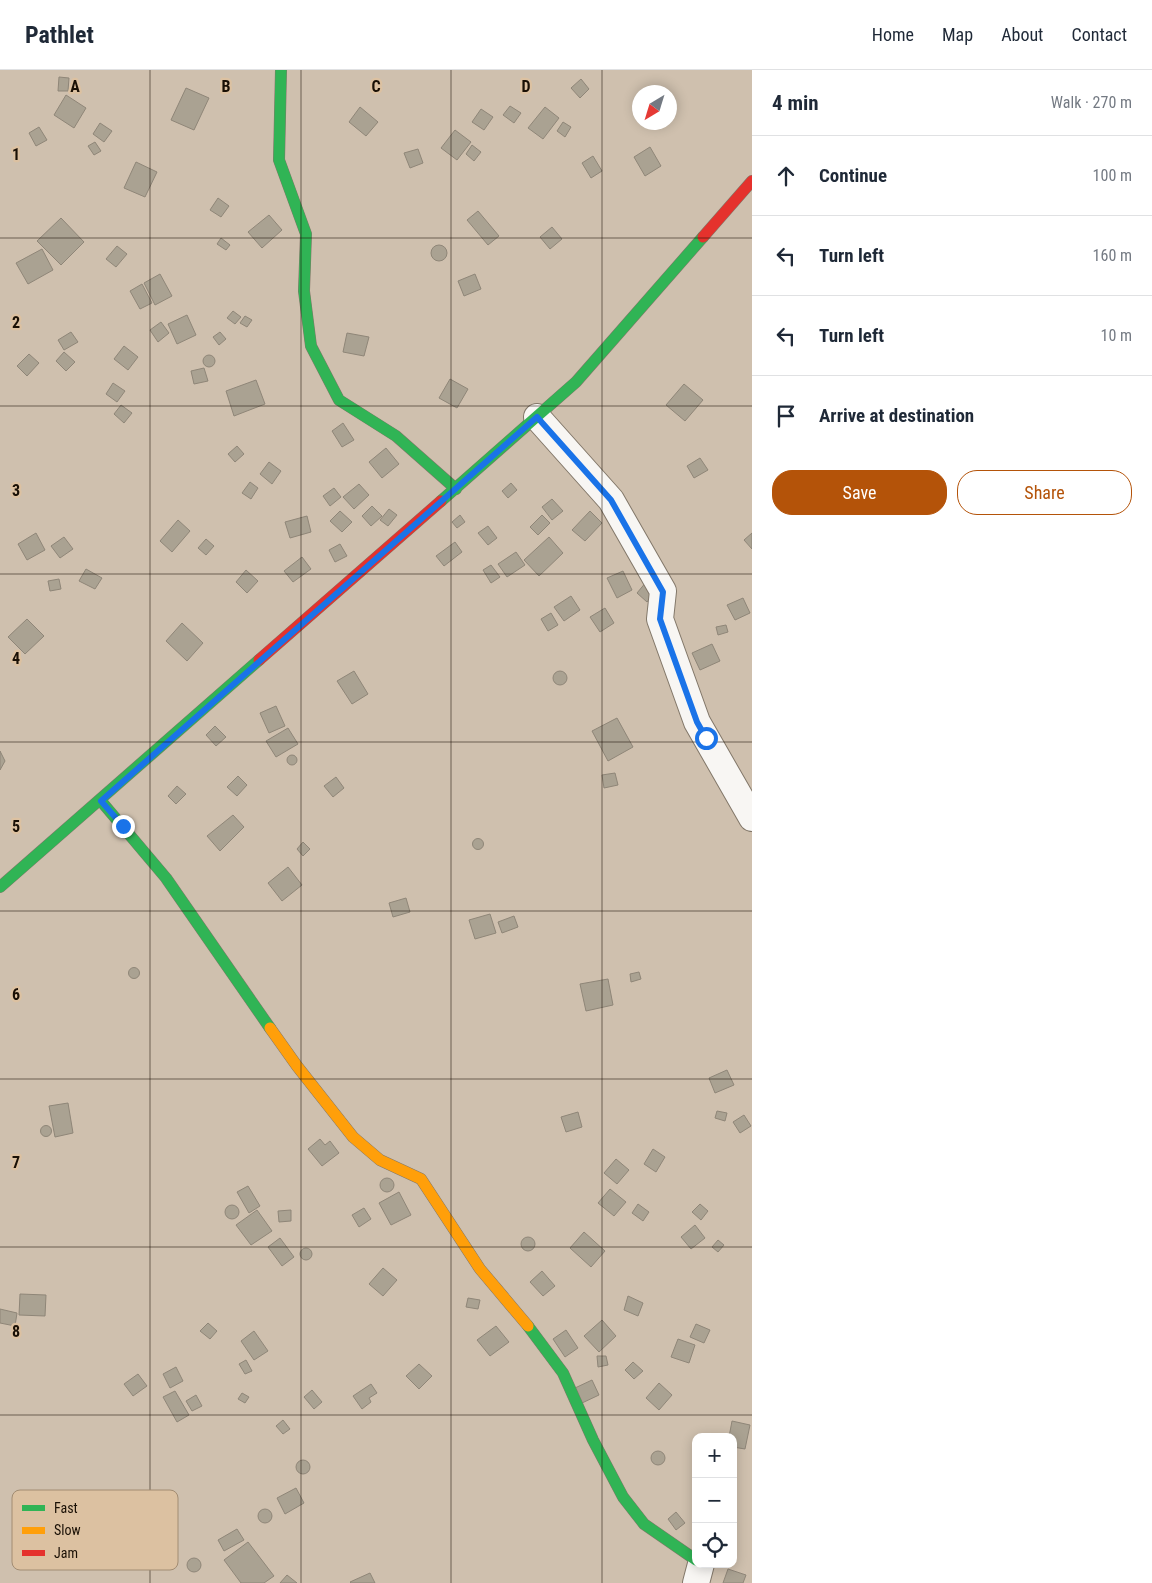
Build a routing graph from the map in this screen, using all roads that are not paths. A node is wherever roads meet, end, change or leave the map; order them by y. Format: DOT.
graph roads {
  1 [pos="281,70"];
  2 [pos="752,181"];
  3 [pos="537,417"];
  4 [pos="456,489"];
  5 [pos="101,801"];
  6 [pos="752,818"];
  7 [pos="0,887"];
  8 [pos="692,1557"];
  9 [pos="700,1568"];
  10 [pos="696,1583"];
  1 -- 4 [label="street"];
  2 -- 3 [label="street"];
  3 -- 4 [label="street"];
  3 -- 6 [label="street"];
  4 -- 5 [label="street"];
  5 -- 7 [label="street"];
  5 -- 8 [label="street"];
  9 -- 10 [label="street"];
}
